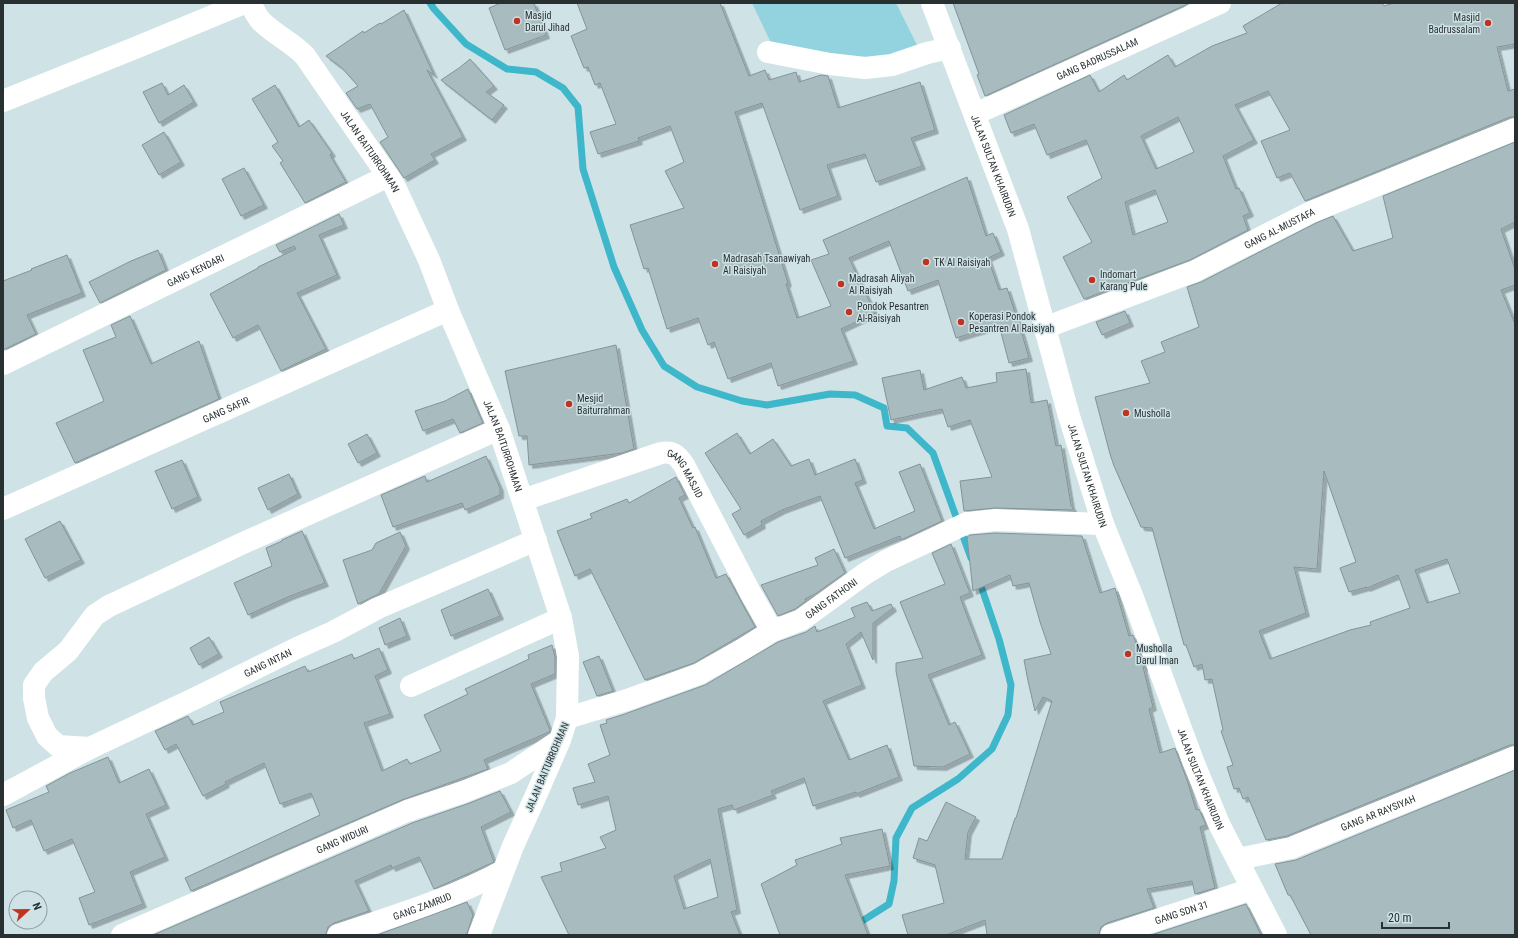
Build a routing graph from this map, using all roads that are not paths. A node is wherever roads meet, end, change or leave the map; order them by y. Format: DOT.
graph roads {
  1 [pos="244,3"];
  2 [pos="250,3"];
  3 [pos="932,3"];
  4 [pos="1220,3"];
  5 [pos="950,48"];
  6 [pos="768,52"];
  7 [pos="3,101"];
  8 [pos="974,114"];
  9 [pos="1515,129"];
  10 [pos="388,176"];
  11 [pos="448,310"];
  12 [pos="1044,328"];
  13 [pos="3,364"];
  14 [pos="499,429"];
  15 [pos="523,500"];
  16 [pos="3,509"];
  17 [pos="1104,524"];
  18 [pos="536,540"];
  19 [pos="561,618"];
  20 [pos="772,631"];
  21 [pos="411,686"];
  22 [pos="567,718"];
  23 [pos="560,740"];
  24 [pos="90,748"];
  25 [pos="1515,757"];
  26 [pos="3,795"];
  27 [pos="1238,859"];
  28 [pos="503,871"];
  29 [pos="1252,889"];
  30 [pos="122,935"];
  31 [pos="338,935"];
  32 [pos="479,935"];
  33 [pos="1111,935"];
  34 [pos="1276,935"];
  1 -- 7 [label="street"];
  2 -- 10 [label="street, JALAN BAITURROHMAN"];
  3 -- 5 [label="street, JALAN SULTAN KHAIRUDIN"];
  4 -- 8 [label="street, GANG BADRUSSALAM"];
  5 -- 6 [label="street"];
  5 -- 8 [label="street, JALAN SULTAN KHAIRUDIN"];
  8 -- 12 [label="street, JALAN SULTAN KHAIRUDIN"];
  9 -- 12 [label="street, GANG AL-MUSTAFA"];
  10 -- 11 [label="street, JALAN BAITURROHMAN"];
  10 -- 13 [label="street, GANG KENDARI"];
  11 -- 14 [label="street, JALAN BAITURROHMAN"];
  11 -- 16 [label="street, GANG SAFIR"];
  12 -- 17 [label="street, JALAN SULTAN KHAIRUDIN"];
  14 -- 15 [label="street, JALAN BAITURROHMAN"];
  14 -- 24 [label="street"];
  15 -- 18 [label="street, JALAN BAITURROHMAN"];
  15 -- 20 [label="street, GANG MASJID"];
  17 -- 20 [label="street, GANG FATHONI"];
  17 -- 27 [label="street, JALAN SULTAN KHAIRUDIN"];
  18 -- 19 [label="street, JALAN BAITURROHMAN"];
  18 -- 24 [label="street, GANG INTAN"];
  19 -- 21 [label="street"];
  19 -- 22 [label="street, JALAN BAITURROHMAN"];
  20 -- 22 [label="street, GANG FATHONI"];
  22 -- 23 [label="street, JALAN BAITURROHMAN"];
  23 -- 28 [label="street, JALAN BAITURROHMAN"];
  23 -- 30 [label="street, GANG WIDURI"];
  24 -- 26 [label="street, GANG INTAN"];
  25 -- 27 [label="street, GANG AR RAYSIYAH"];
  27 -- 29 [label="street, JALAN SULTAN KHAIRUDIN"];
  28 -- 31 [label="street, GANG ZAMRUD"];
  28 -- 32 [label="street, JALAN BAITURROHMAN"];
  29 -- 33 [label="street, GANG SDN 31"];
  29 -- 34 [label="street, JALAN SULTAN KHAIRUDIN"];
}
